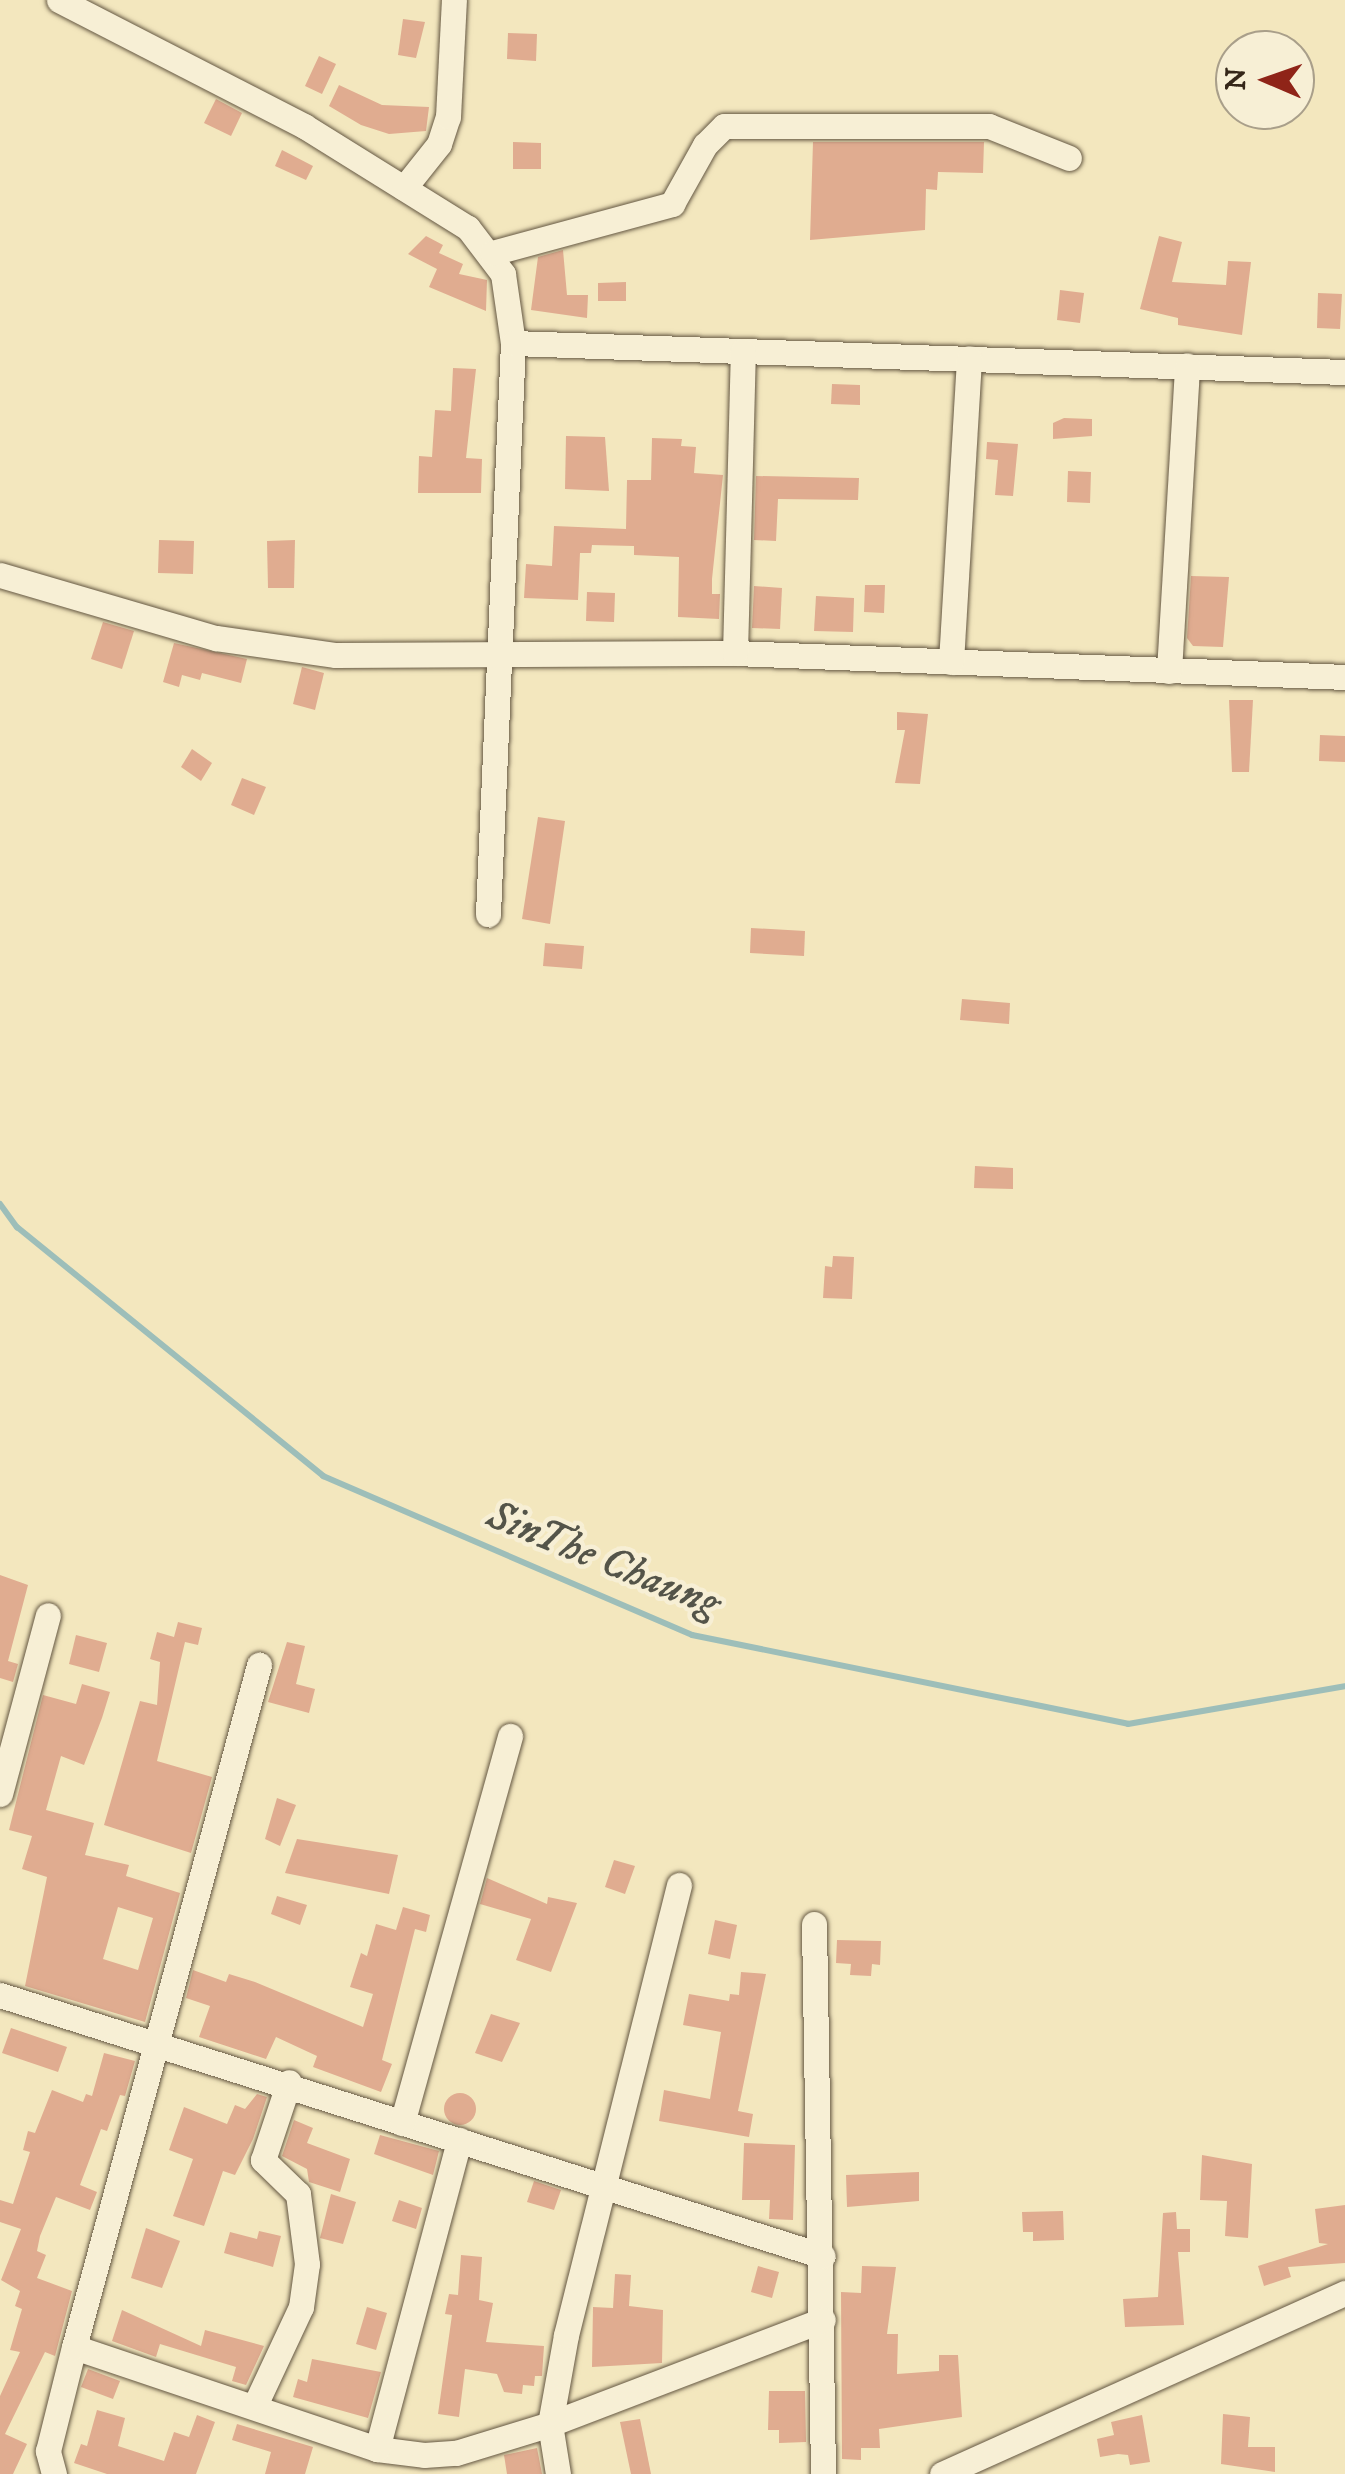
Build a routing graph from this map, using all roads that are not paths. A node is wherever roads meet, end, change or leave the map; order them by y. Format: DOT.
graph roads {
  1 [pos="59,0"];
  2 [pos="454,0"];
  3 [pos="1069,158"];
  4 [pos="404,188"];
  5 [pos="492,253"];
  6 [pos="513,343"];
  7 [pos="743,351"];
  8 [pos="969,359"];
  9 [pos="1187,366"];
  10 [pos="1345,372"];
  11 [pos="0,575"];
  12 [pos="735,653"];
  13 [pos="498,656"];
  14 [pos="951,662"];
  15 [pos="1170,670"];
  16 [pos="1345,678"];
  17 [pos="488,914"];
  18 [pos="48,1615"];
  19 [pos="258,1665"];
  20 [pos="510,1736"];
  21 [pos="0,1794"];
  22 [pos="679,1885"];
  23 [pos="814,1924"];
  24 [pos="0,1995"];
  25 [pos="160,2042"];
  26 [pos="289,2082"];
  27 [pos="402,2122"];
  28 [pos="458,2140"];
  29 [pos="600,2185"];
  30 [pos="823,2256"];
  31 [pos="1345,2293"];
  32 [pos="822,2320"];
  33 [pos="74,2347"];
  34 [pos="256,2404"];
  35 [pos="550,2424"];
  36 [pos="378,2449"];
  37 [pos="54,2474"];
  38 [pos="558,2474"];
  39 [pos="823,2474"];
  40 [pos="942,2474"];
  1 -- 4 [label="street"];
  2 -- 4 [label="street"];
  3 -- 5 [label="street"];
  4 -- 5 [label="street"];
  5 -- 6 [label="street"];
  6 -- 7 [label="street"];
  6 -- 13 [label="street"];
  7 -- 8 [label="street"];
  7 -- 12 [label="street"];
  8 -- 9 [label="street"];
  8 -- 14 [label="street"];
  9 -- 10 [label="street"];
  9 -- 15 [label="street"];
  11 -- 13 [label="street"];
  12 -- 13 [label="street"];
  12 -- 14 [label="street"];
  13 -- 17 [label="street"];
  14 -- 15 [label="street"];
  15 -- 16 [label="street"];
  18 -- 21 [label="street"];
  19 -- 25 [label="street"];
  20 -- 27 [label="street"];
  22 -- 29 [label="street"];
  23 -- 30 [label="street"];
  24 -- 25 [label="street"];
  25 -- 26 [label="street"];
  25 -- 33 [label="street"];
  26 -- 27 [label="street"];
  26 -- 34 [label="street"];
  27 -- 28 [label="street"];
  28 -- 29 [label="street"];
  28 -- 36 [label="street"];
  29 -- 30 [label="street"];
  29 -- 35 [label="street"];
  30 -- 32 [label="street"];
  31 -- 40 [label="street"];
  32 -- 35 [label="street"];
  32 -- 39 [label="street"];
  33 -- 34 [label="street"];
  33 -- 37 [label="street"];
  34 -- 36 [label="street"];
  35 -- 36 [label="street"];
  35 -- 38 [label="street"];
}
